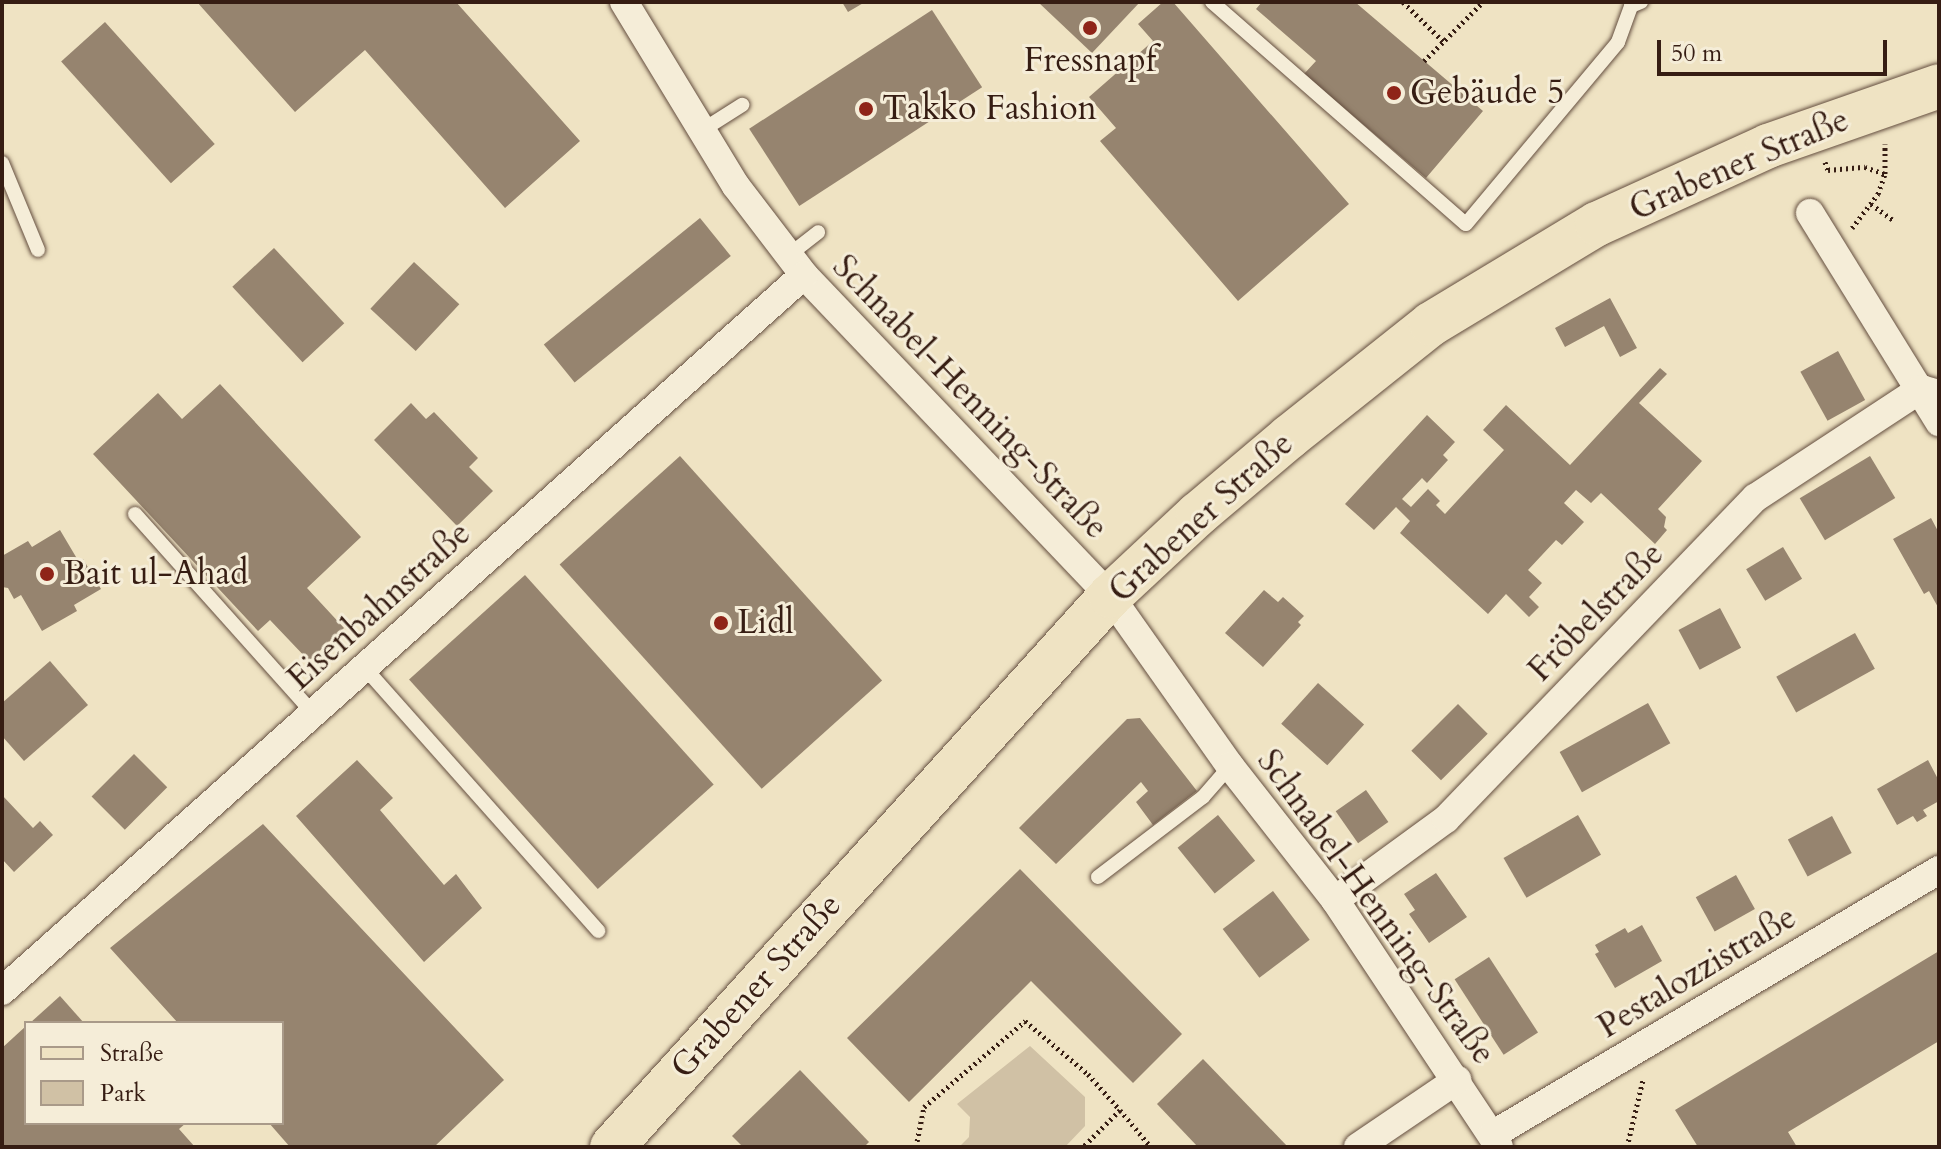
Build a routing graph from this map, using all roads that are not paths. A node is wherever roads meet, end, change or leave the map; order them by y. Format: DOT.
graph roads {
  1 [pos="624,2"];
  2 [pos="1212,2"];
  3 [pos="1630,3"];
  4 [pos="1939,86"];
  5 [pos="742,105"];
  6 [pos="701,131"];
  7 [pos="2,163"];
  8 [pos="1810,213"];
  9 [pos="818,232"];
  10 [pos="38,250"];
  11 [pos="796,265"];
  12 [pos="1930,392"];
  13 [pos="1939,422"];
  14 [pos="135,514"];
  15 [pos="1110,596"];
  16 [pos="364,667"];
  17 [pos="313,713"];
  18 [pos="1230,766"];
  19 [pos="1939,870"];
  20 [pos="1098,877"];
  21 [pos="1335,900"];
  22 [pos="598,931"];
  23 [pos="2,991"];
  24 [pos="1457,1080"];
  25 [pos="1495,1141"];
  26 [pos="612,1147"];
  27 [pos="1358,1147"];
  1 -- 6 [label="street, Schnabel-Henning-Straße"];
  2 -- 3 [label="lane"];
  4 -- 15 [label="main road, Grabener Straße"];
  5 -- 6 [label="lane"];
  6 -- 11 [label="street, Schnabel-Henning-Straße"];
  7 -- 10 [label="lane"];
  8 -- 12 [label="street"];
  9 -- 11 [label="lane"];
  11 -- 15 [label="street, Schnabel-Henning-Straße"];
  11 -- 16 [label="street, Eisenbahnstraße"];
  12 -- 13 [label="street"];
  12 -- 21 [label="street, Fröbelstraße"];
  14 -- 17 [label="lane"];
  15 -- 18 [label="street, Schnabel-Henning-Straße"];
  15 -- 26 [label="main road, Grabener Straße"];
  16 -- 17 [label="street, Eisenbahnstraße"];
  16 -- 22 [label="lane"];
  17 -- 23 [label="street, Eisenbahnstraße"];
  18 -- 20 [label="lane"];
  18 -- 21 [label="street, Schnabel-Henning-Straße"];
  19 -- 25 [label="street, Pestalozzistraße"];
  21 -- 24 [label="street, Schnabel-Henning-Straße"];
  24 -- 25 [label="street, Schnabel-Henning-Straße"];
  24 -- 27 [label="street"];
}
